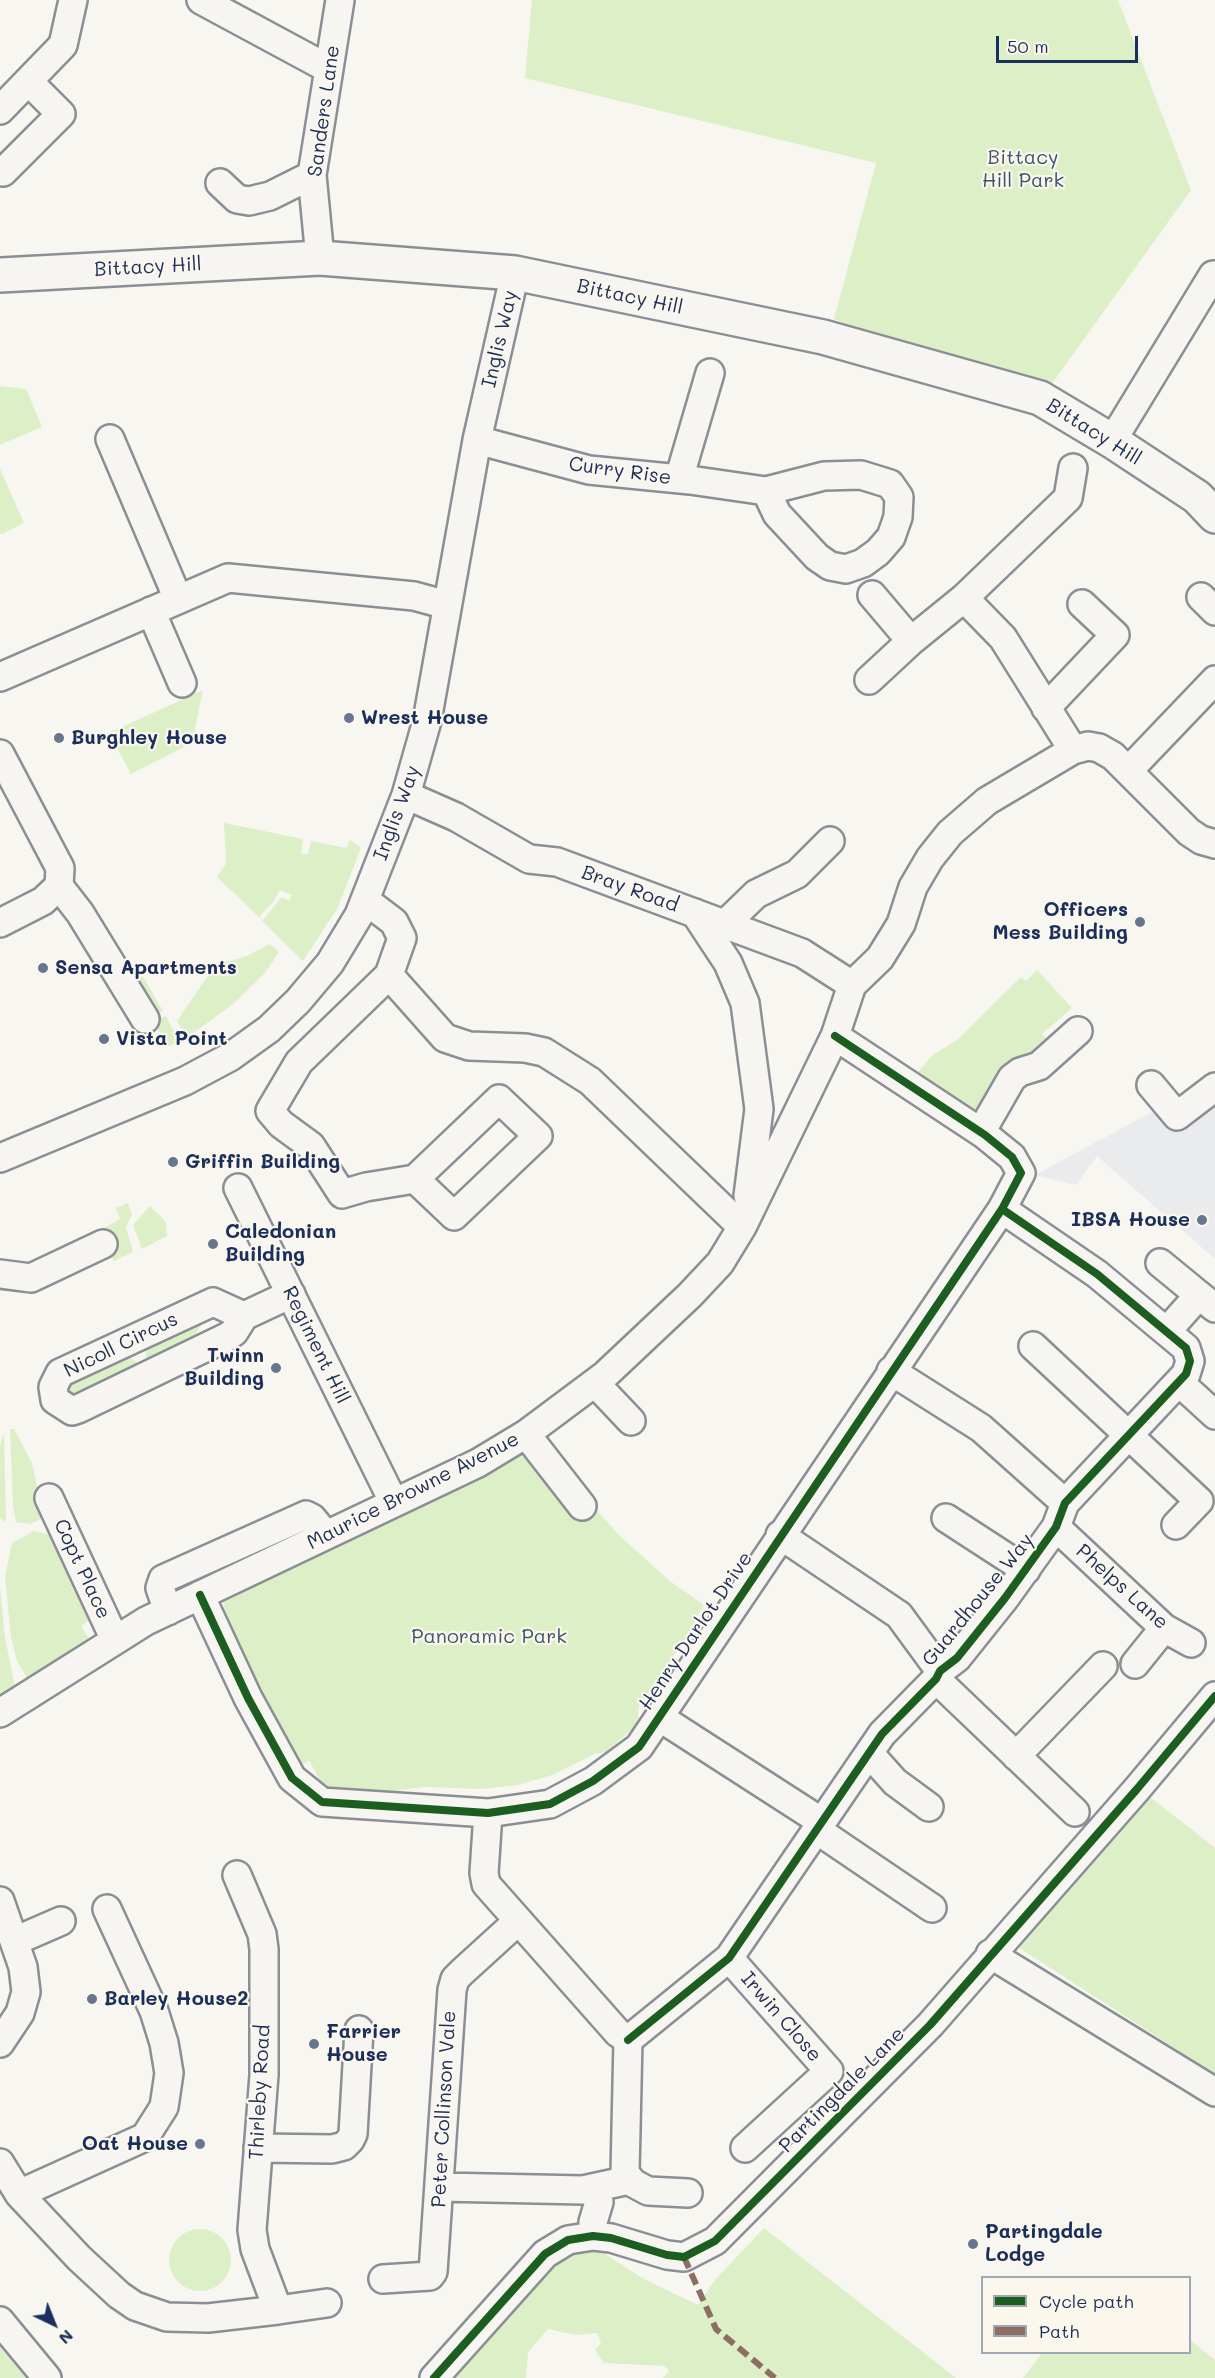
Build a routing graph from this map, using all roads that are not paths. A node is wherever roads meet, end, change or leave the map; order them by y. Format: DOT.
graph roads {
  1 [pos="73,0"];
  2 [pos="201,0"];
  3 [pos="340,0"];
  4 [pos="330,69"];
  5 [pos="28,81"];
  6 [pos="0,110"];
  7 [pos="3,172"];
  8 [pos="312,175"];
  9 [pos="220,183"];
  10 [pos="320,258"];
  11 [pos="515,273"];
  12 [pos="1213,274"];
  13 [pos="0,275"];
  14 [pos="710,373"];
  15 [pos="110,439"];
  16 [pos="477,440"];
  17 [pos="1112,441"];
  18 [pos="1073,468"];
  19 [pos="679,479"];
  20 [pos="766,491"];
  21 [pos="1215,516"];
  22 [pos="872,595"];
  23 [pos="964,598"];
  24 [pos="178,599"];
  25 [pos="1082,604"];
  26 [pos="447,605"];
  27 [pos="151,611"];
  28 [pos="911,641"];
  29 [pos="0,677"];
  30 [pos="869,680"];
  31 [pos="1215,680"];
  32 [pos="182,683"];
  33 [pos="1046,708"];
  34 [pos="1073,750"];
  35 [pos="0,754"];
  36 [pos="1129,770"];
  37 [pos="406,795"];
  38 [pos="830,841"];
  39 [pos="1208,842"];
  40 [pos="59,886"];
  41 [pos="365,900"];
  42 [pos="695,913"];
  43 [pos="0,923"];
  44 [pos="725,924"];
  45 [pos="389,975"];
  46 [pos="852,985"];
  47 [pos="145,1019"];
  48 [pos="1078,1031"];
  49 [pos="835,1036"];
  50 [pos="1151,1085"];
  51 [pos="1215,1087"];
  52 [pos="981,1132"];
  53 [pos="0,1158"];
  54 [pos="415,1179"];
  55 [pos="238,1188"];
  56 [pos="1002,1209"];
  57 [pos="742,1227"];
  58 [pos="103,1245"];
  59 [pos="1160,1263"];
  60 [pos="0,1274"];
  61 [pos="291,1294"];
  62 [pos="1207,1301"];
  63 [pos="244,1316"];
  64 [pos="1167,1331"];
  65 [pos="1033,1346"];
  66 [pos="891,1371"];
  67 [pos="595,1383"];
  68 [pos="1180,1383"];
  69 [pos="1215,1415"];
  70 [pos="631,1421"];
  71 [pos="526,1434"];
  72 [pos="1129,1436"];
  73 [pos="49,1498"];
  74 [pos="394,1503"];
  75 [pos="582,1506"];
  76 [pos="1061,1515"];
  77 [pos="946,1518"];
  78 [pos="1176,1526"];
  79 [pos="326,1535"];
  80 [pos="780,1535"];
  81 [pos="1026,1570"];
  82 [pos="200,1595"];
  83 [pos="168,1611"];
  84 [pos="1164,1628"];
  85 [pos="115,1640"];
  86 [pos="1191,1643"];
  87 [pos="1135,1664"];
  88 [pos="1103,1666"];
  89 [pos="938,1675"];
  90 [pos="1215,1696"];
  91 [pos="0,1713"];
  92 [pos="659,1717"];
  93 [pos="869,1753"];
  94 [pos="1016,1756"];
  95 [pos="929,1807"];
  96 [pos="1075,1812"];
  97 [pos="488,1814"];
  98 [pos="820,1826"];
  99 [pos="237,1875"];
  100 [pos="0,1901"];
  101 [pos="932,1908"];
  102 [pos="107,1909"];
  103 [pos="518,1921"];
  104 [pos="61,1922"];
  105 [pos="15,1941"];
  106 [pos="990,1954"];
  107 [pos="729,1958"];
  108 [pos="359,2030"];
  109 [pos="628,2040"];
  110 [pos="0,2043"];
  111 [pos="1215,2092"];
  112 [pos="258,2148"];
  113 [pos="745,2148"];
  114 [pos="0,2163"];
  115 [pos="629,2180"];
  116 [pos="441,2187"];
  117 [pos="688,2193"];
  118 [pos="19,2194"];
  119 [pos="598,2202"];
  120 [pos="592,2236"];
  121 [pos="383,2279"];
  122 [pos="327,2303"];
  123 [pos="278,2310"];
  124 [pos="0,2321"];
  125 [pos="47,2378"];
  126 [pos="434,2378"];
  1 -- 5 [label="street"];
  2 -- 4 [label="street"];
  3 -- 4 [label="street, Sanders Lane"];
  4 -- 8 [label="street, Sanders Lane"];
  5 -- 6 [label="street"];
  5 -- 7 [label="street"];
  8 -- 9 [label="street"];
  8 -- 10 [label="street, Sanders Lane"];
  10 -- 11 [label="main road, Bittacy Hill"];
  10 -- 13 [label="main road, Bittacy Hill"];
  11 -- 16 [label="street, Inglis Way"];
  11 -- 17 [label="main road, Bittacy Hill"];
  12 -- 17 [label="street"];
  14 -- 19 [label="street"];
  15 -- 24 [label="street"];
  16 -- 19 [label="street, Curry Rise"];
  16 -- 26 [label="street, Inglis Way"];
  17 -- 21 [label="main road, Bittacy Hill"];
  18 -- 23 [label="street"];
  19 -- 20 [label="street, Curry Rise"];
  20 -- 20 [label="street, Curry Rise"];
  22 -- 28 [label="street"];
  23 -- 28 [label="street"];
  23 -- 33 [label="street"];
  24 -- 26 [label="street"];
  24 -- 27 [label="street"];
  25 -- 33 [label="street"];
  26 -- 37 [label="street, Inglis Way"];
  27 -- 29 [label="street"];
  27 -- 32 [label="street"];
  28 -- 30 [label="street"];
  31 -- 36 [label="street"];
  33 -- 34 [label="street"];
  34 -- 36 [label="street"];
  34 -- 46 [label="street"];
  35 -- 40 [label="street"];
  36 -- 39 [label="street"];
  37 -- 41 [label="street, Inglis Way"];
  37 -- 42 [label="street, Bray Road"];
  38 -- 44 [label="street"];
  40 -- 43 [label="street"];
  40 -- 47 [label="street"];
  41 -- 45 [label="street"];
  41 -- 53 [label="street, Inglis Way"];
  42 -- 44 [label="street, Bray Road"];
  42 -- 57 [label="street"];
  44 -- 46 [label="street, Bray Road"];
  45 -- 54 [label="street"];
  45 -- 57 [label="street"];
  46 -- 49 [label="street"];
  48 -- 52 [label="street"];
  49 -- 52 [label="street, Henry Darlot Drive"];
  49 -- 57 [label="street"];
  50 -- 51 [label="street"];
  52 -- 56 [label="street, Henry Darlot Drive"];
  54 -- 54 [label="street"];
  55 -- 61 [label="street, Regiment Hill"];
  56 -- 64 [label="street, Guardhouse Way"];
  56 -- 66 [label="street, Henry Darlot Drive"];
  57 -- 67 [label="street, Maurice Browne Avenue"];
  58 -- 60 [label="street"];
  59 -- 62 [label="street"];
  61 -- 63 [label="street"];
  61 -- 74 [label="street, Regiment Hill"];
  62 -- 64 [label="street"];
  63 -- 63 [label="street, Nicoll Circus"];
  64 -- 68 [label="street, Guardhouse Way"];
  65 -- 72 [label="street"];
  66 -- 76 [label="street, Phelps Lane"];
  66 -- 80 [label="street, Henry Darlot Drive"];
  67 -- 70 [label="street"];
  67 -- 71 [label="street, Maurice Browne Avenue"];
  68 -- 69 [label="street"];
  68 -- 72 [label="street, Guardhouse Way"];
  71 -- 74 [label="street, Maurice Browne Avenue"];
  71 -- 75 [label="street"];
  72 -- 76 [label="street, Guardhouse Way"];
  72 -- 78 [label="street"];
  73 -- 85 [label="street, Copt Place"];
  74 -- 79 [label="street, Maurice Browne Avenue"];
  76 -- 81 [label="street, Guardhouse Way"];
  76 -- 84 [label="street, Phelps Lane"];
  77 -- 81 [label="street"];
  79 -- 82 [label="street, Maurice Browne Avenue"];
  79 -- 83 [label="street"];
  80 -- 89 [label="street"];
  80 -- 92 [label="street, Henry Darlot Drive"];
  81 -- 89 [label="street, Guardhouse Way"];
  82 -- 83 [label="street, Maurice Browne Avenue"];
  82 -- 97 [label="street, Henry Darlot Drive"];
  83 -- 85 [label="street, Maurice Browne Avenue"];
  84 -- 86 [label="street, Phelps Lane"];
  84 -- 87 [label="street"];
  85 -- 91 [label="street, Maurice Browne Avenue"];
  88 -- 94 [label="street"];
  89 -- 93 [label="street, Guardhouse Way"];
  89 -- 94 [label="street"];
  90 -- 106 [label="street, Partingdale Lane"];
  92 -- 97 [label="street, Henry Darlot Drive"];
  92 -- 98 [label="street"];
  93 -- 95 [label="street"];
  93 -- 98 [label="street, Guardhouse Way"];
  94 -- 96 [label="street"];
  97 -- 103 [label="street"];
  98 -- 101 [label="street"];
  98 -- 107 [label="street, Guardhouse Way"];
  99 -- 112 [label="street, Thirleby Road"];
  100 -- 105 [label="street"];
  102 -- 118 [label="street"];
  103 -- 109 [label="street"];
  103 -- 116 [label="street, Peter Collinson Vale"];
  104 -- 105 [label="street"];
  105 -- 110 [label="street"];
  106 -- 111 [label="street"];
  106 -- 120 [label="street, Partingdale Lane"];
  107 -- 109 [label="street, Guardhouse Way"];
  107 -- 113 [label="street, Irwin Close"];
  108 -- 112 [label="street"];
  109 -- 115 [label="street"];
  112 -- 123 [label="street, Thirleby Road"];
  114 -- 118 [label="street"];
  115 -- 116 [label="street"];
  115 -- 117 [label="street"];
  116 -- 121 [label="street, Peter Collinson Vale"];
  118 -- 123 [label="street"];
  119 -- 120 [label="street"];
  120 -- 126 [label="street, Partingdale Lane"];
  122 -- 123 [label="street"];
  124 -- 125 [label="street"];
}
